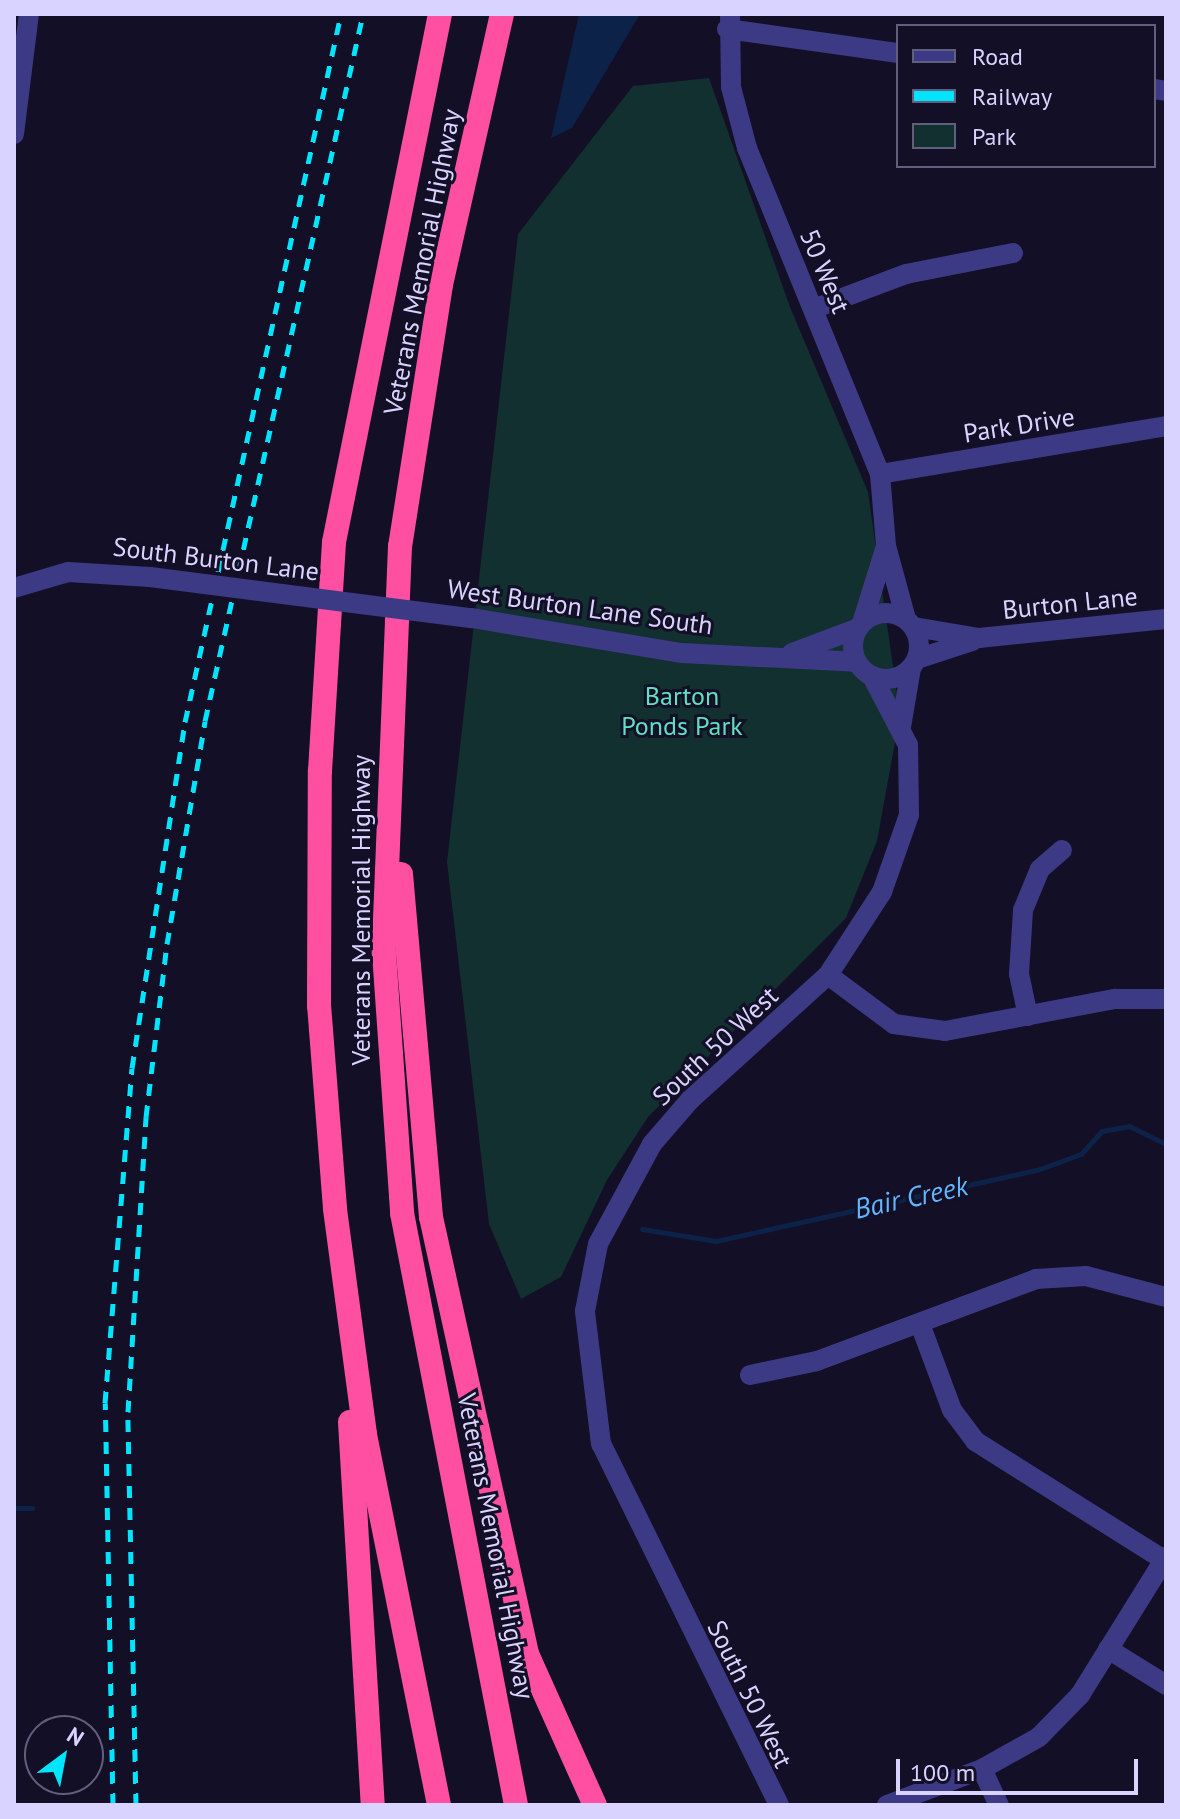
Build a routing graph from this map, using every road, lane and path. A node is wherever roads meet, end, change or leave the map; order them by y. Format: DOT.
graph roads {
  1 [pos="29,14"];
  2 [pos="440,14"];
  3 [pos="502,14"];
  4 [pos="728,22"];
  5 [pos="896,53"];
  6 [pos="14,134"];
  7 [pos="1013,253"];
  8 [pos="813,309"];
  9 [pos="1166,426"];
  10 [pos="880,474"];
  11 [pos="886,546"];
  12 [pos="14,588"];
  13 [pos="365,605"];
  14 [pos="1166,619"];
  15 [pos="910,623"];
  16 [pos="860,625"];
  17 [pos="979,638"];
  18 [pos="788,654"];
  19 [pos="856,662"];
  20 [pos="914,664"];
  21 [pos="390,673"];
  22 [pos="872,676"];
  23 [pos="901,727"];
  24 [pos="1062,850"];
  25 [pos="828,975"];
  26 [pos="1166,999"];
  27 [pos="1028,1016"];
  28 [pos="335,1208"];
  29 [pos="1166,1297"];
  30 [pos="920,1324"];
  31 [pos="750,1375"];
  32 [pos="1165,1559"];
  33 [pos="1108,1649"];
  34 [pos="1166,1685"];
  35 [pos="982,1769"];
  36 [pos="373,1805"];
  37 [pos="439,1805"];
  38 [pos="516,1805"];
  39 [pos="595,1805"];
  40 [pos="779,1805"];
  41 [pos="887,1805"];
  42 [pos="999,1805"];
  1 -- 6 [label="street"];
  2 -- 28 [label="highway, Veterans Memorial Highway"];
  3 -- 21 [label="highway, Veterans Memorial Highway"];
  4 -- 5 [label="street"];
  4 -- 8 [label="street, 50 West"];
  7 -- 8 [label="street"];
  8 -- 10 [label="street, 50 West"];
  9 -- 10 [label="street, Park Drive"];
  10 -- 11 [label="street, 50 West"];
  11 -- 15 [label="street, 50 West"];
  11 -- 16 [label="street, 50 West"];
  12 -- 13 [label="street, South Burton Lane, bridge"];
  13 -- 18 [label="street, West Burton Lane South, bridge"];
  14 -- 17 [label="street, Burton Lane"];
  15 -- 16 [label="street"];
  15 -- 17 [label="street, Burton Lane"];
  15 -- 20 [label="street"];
  16 -- 18 [label="street, West Burton Lane South"];
  16 -- 19 [label="street"];
  17 -- 20 [label="street, Burton Lane"];
  18 -- 19 [label="street, West Burton Lane South"];
  19 -- 22 [label="street"];
  20 -- 22 [label="street"];
  20 -- 23 [label="street, South 50 West"];
  21 -- 38 [label="highway, Veterans Memorial Highway"];
  21 -- 39 [label="highway"];
  22 -- 23 [label="street, South 50 West"];
  23 -- 25 [label="street, South 50 West"];
  24 -- 27 [label="street"];
  25 -- 27 [label="street"];
  25 -- 40 [label="street, South 50 West"];
  26 -- 27 [label="street"];
  28 -- 36 [label="highway"];
  28 -- 37 [label="highway, Veterans Memorial Highway"];
  29 -- 30 [label="street"];
  30 -- 31 [label="street"];
  30 -- 32 [label="street"];
  32 -- 33 [label="street"];
  33 -- 34 [label="street"];
  33 -- 35 [label="street"];
  35 -- 41 [label="street"];
  35 -- 42 [label="street"];
}
